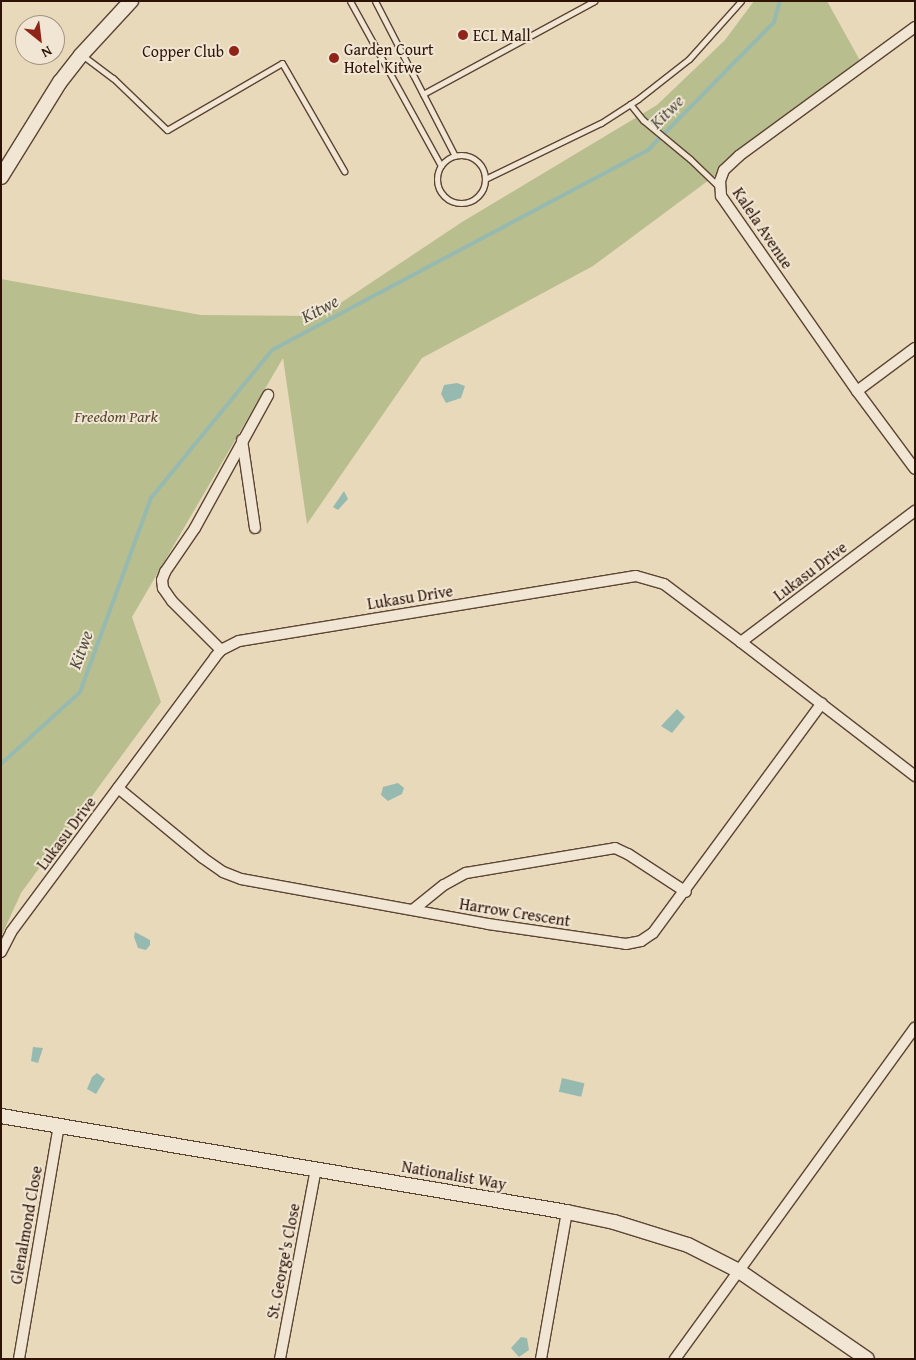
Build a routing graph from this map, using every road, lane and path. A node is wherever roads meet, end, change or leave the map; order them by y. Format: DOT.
graph roads {
  1 [pos="131,1"];
  2 [pos="350,1"];
  3 [pos="375,1"];
  4 [pos="594,1"];
  5 [pos="741,1"];
  6 [pos="915,28"];
  7 [pos="81,55"];
  8 [pos="423,94"];
  9 [pos="630,104"];
  10 [pos="455,156"];
  11 [pos="441,166"];
  12 [pos="344,171"];
  13 [pos="1,177"];
  14 [pos="485,178"];
  15 [pos="720,189"];
  16 [pos="915,348"];
  17 [pos="857,391"];
  18 [pos="268,395"];
  19 [pos="242,440"];
  20 [pos="915,469"];
  21 [pos="915,511"];
  22 [pos="255,528"];
  23 [pos="741,642"];
  24 [pos="221,650"];
  25 [pos="822,703"];
  26 [pos="915,776"];
  27 [pos="118,788"];
  28 [pos="686,892"];
  29 [pos="414,909"];
  30 [pos="1,952"];
  31 [pos="915,1028"];
  32 [pos="1,1116"];
  33 [pos="59,1126"];
  34 [pos="316,1169"];
  35 [pos="567,1212"];
  36 [pos="739,1271"];
  37 [pos="19,1359"];
  38 [pos="280,1359"];
  39 [pos="541,1359"];
  40 [pos="675,1359"];
  41 [pos="866,1359"];
  1 -- 7 [label="street"];
  2 -- 11 [label="lane"];
  3 -- 8 [label="lane"];
  4 -- 8 [label="lane"];
  5 -- 9 [label="lane"];
  6 -- 15 [label="street, Kalela Avenue"];
  7 -- 12 [label="lane"];
  7 -- 13 [label="street"];
  8 -- 10 [label="lane"];
  9 -- 14 [label="lane"];
  9 -- 15 [label="lane"];
  10 -- 11 [label="lane"];
  10 -- 14 [label="lane"];
  11 -- 14 [label="lane"];
  15 -- 17 [label="street, Kalela Avenue"];
  16 -- 17 [label="street"];
  17 -- 20 [label="street, Kalela Avenue"];
  18 -- 19 [label="street"];
  19 -- 22 [label="street"];
  19 -- 24 [label="street"];
  21 -- 23 [label="street, Lukasu Drive"];
  23 -- 24 [label="street, Lukasu Drive"];
  23 -- 25 [label="street"];
  24 -- 27 [label="street, Lukasu Drive"];
  25 -- 26 [label="street"];
  25 -- 28 [label="street, Harrow Crescent"];
  27 -- 29 [label="street, Harrow Crescent"];
  27 -- 30 [label="street, Lukasu Drive"];
  28 -- 29 [label="street, Harrow Crescent"];
  28 -- 29 [label="street"];
  31 -- 36 [label="street"];
  32 -- 33 [label="street, Nationalist Way"];
  33 -- 34 [label="street, Nationalist Way"];
  33 -- 37 [label="street, Glenalmond Close"];
  34 -- 35 [label="street, Nationalist Way"];
  34 -- 38 [label="street, St. George's Close"];
  35 -- 36 [label="street, Nationalist Way"];
  35 -- 39 [label="street"];
  36 -- 40 [label="street"];
  36 -- 41 [label="street, Nationalist Way"];
}
